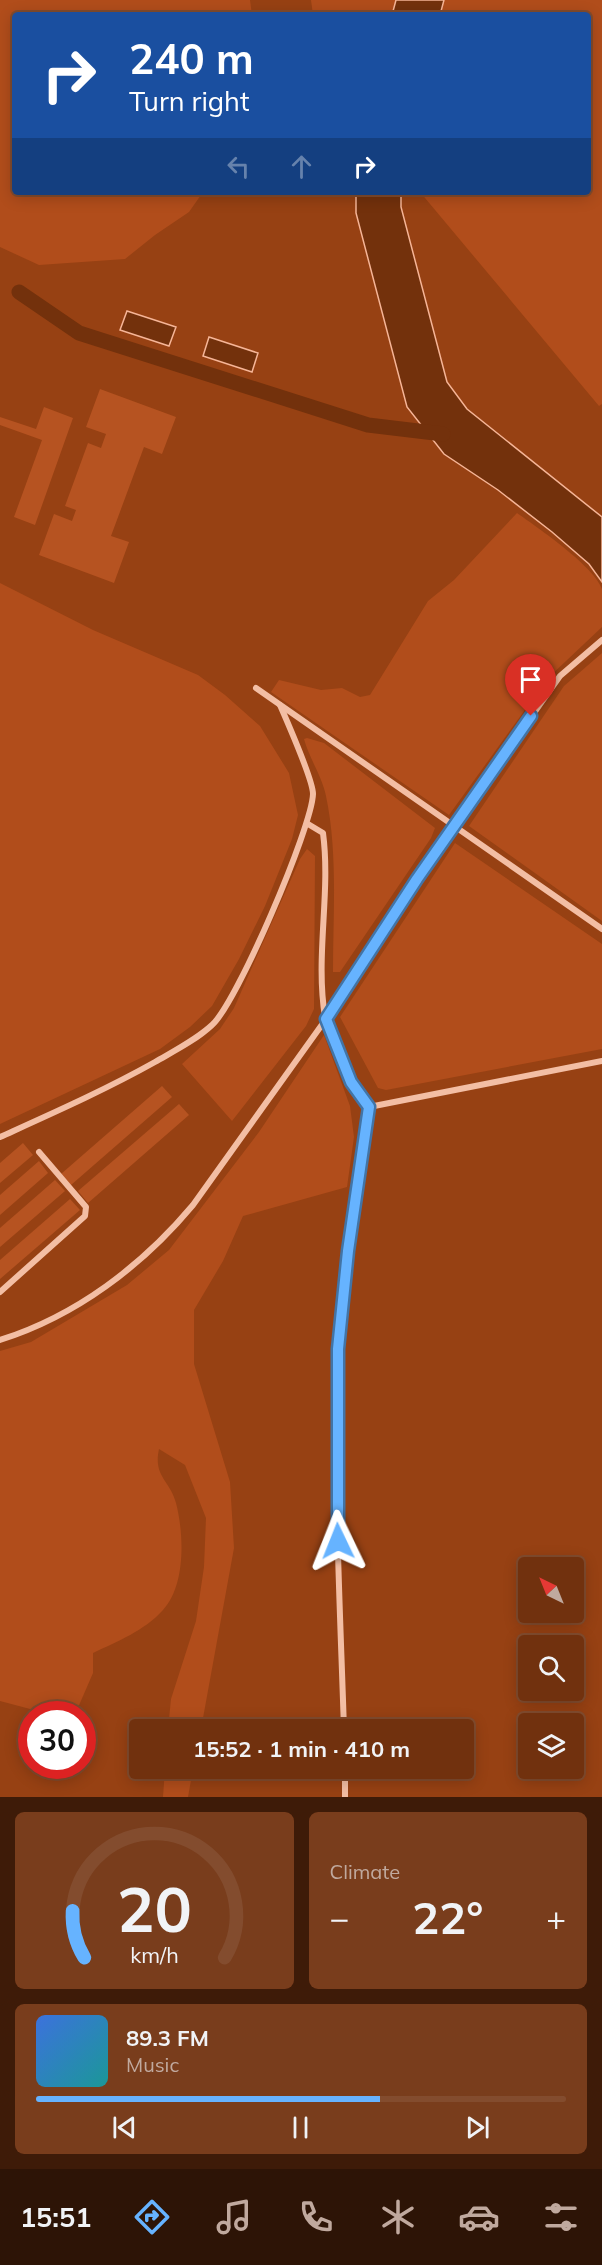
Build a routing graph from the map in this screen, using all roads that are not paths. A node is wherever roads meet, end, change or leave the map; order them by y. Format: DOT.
graph roads {
  1 [pos="602,640"];
  2 [pos="256,688"];
  3 [pos="280,705"];
  4 [pos="308,824"];
  5 [pos="602,929"];
  6 [pos="326,1019"];
  7 [pos="602,1061"];
  8 [pos="369,1107"];
  9 [pos="0,1137"];
  10 [pos="39,1152"];
  11 [pos="0,1292"];
  12 [pos="0,1340"];
  13 [pos="344,1719"];
  14 [pos="345,1779"];
  15 [pos="345,1797"];
  1 -- 6 [label="street, bridge"];
  2 -- 3 [label="street"];
  3 -- 4 [label="street"];
  3 -- 5 [label="street"];
  4 -- 6 [label="street"];
  4 -- 9 [label="street"];
  6 -- 8 [label="street"];
  6 -- 12 [label="street"];
  7 -- 8 [label="street"];
  8 -- 13 [label="street"];
  10 -- 11 [label="street"];
  14 -- 15 [label="street"];
}
